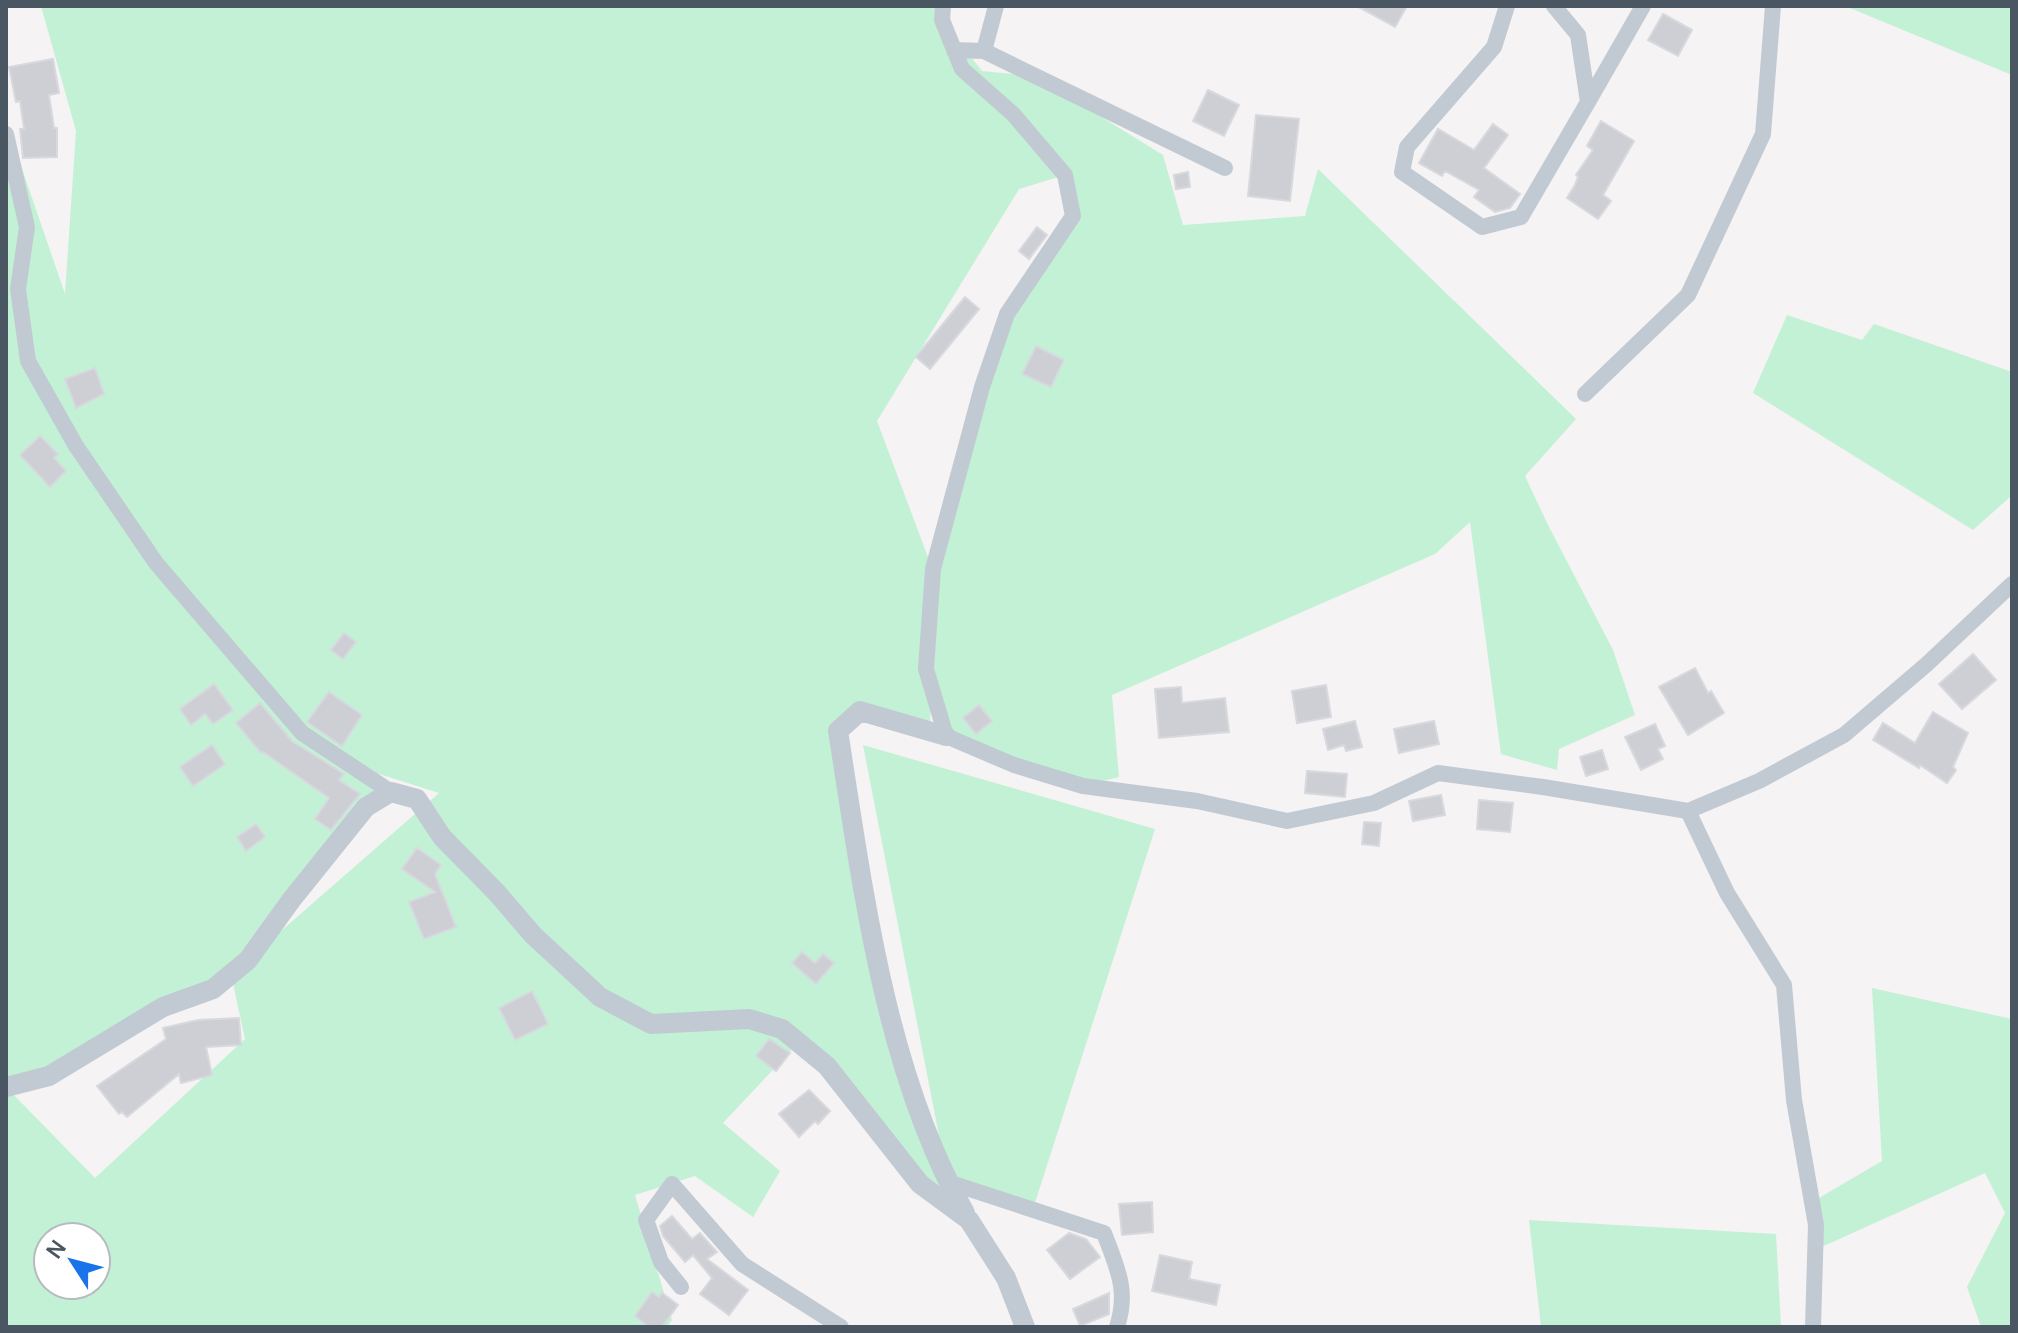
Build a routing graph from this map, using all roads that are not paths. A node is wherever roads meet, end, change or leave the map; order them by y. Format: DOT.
graph roads {
  1 [pos="943,6"];
  2 [pos="996,6"];
  3 [pos="1507,6"];
  4 [pos="1554,6"];
  5 [pos="1643,6"];
  6 [pos="1773,6"];
  7 [pos="954,50"];
  8 [pos="984,51"];
  9 [pos="1588,102"];
  10 [pos="6,134"];
  11 [pos="1225,168"];
  12 [pos="1585,394"];
  13 [pos="2012,584"];
  14 [pos="946,736"];
  15 [pos="391,792"];
  16 [pos="1688,811"];
  17 [pos="6,1087"];
  18 [pos="948,1182"];
  19 [pos="969,1220"];
  20 [pos="681,1287"];
  21 [pos="841,1327"];
  22 [pos="1025,1327"];
  23 [pos="1117,1327"];
  24 [pos="1813,1327"];
  1 -- 7 [label="street"];
  2 -- 8 [label="street"];
  3 -- 9 [label="street"];
  4 -- 9 [label="street"];
  5 -- 9 [label="street"];
  6 -- 12 [label="street"];
  7 -- 8 [label="street"];
  7 -- 14 [label="street"];
  8 -- 11 [label="street"];
  10 -- 15 [label="street"];
  13 -- 16 [label="street"];
  14 -- 16 [label="street"];
  14 -- 18 [label="street"];
  15 -- 17 [label="street"];
  15 -- 19 [label="street"];
  16 -- 24 [label="street"];
  18 -- 19 [label="street"];
  18 -- 23 [label="street"];
  19 -- 22 [label="street"];
  20 -- 21 [label="street"];
}
